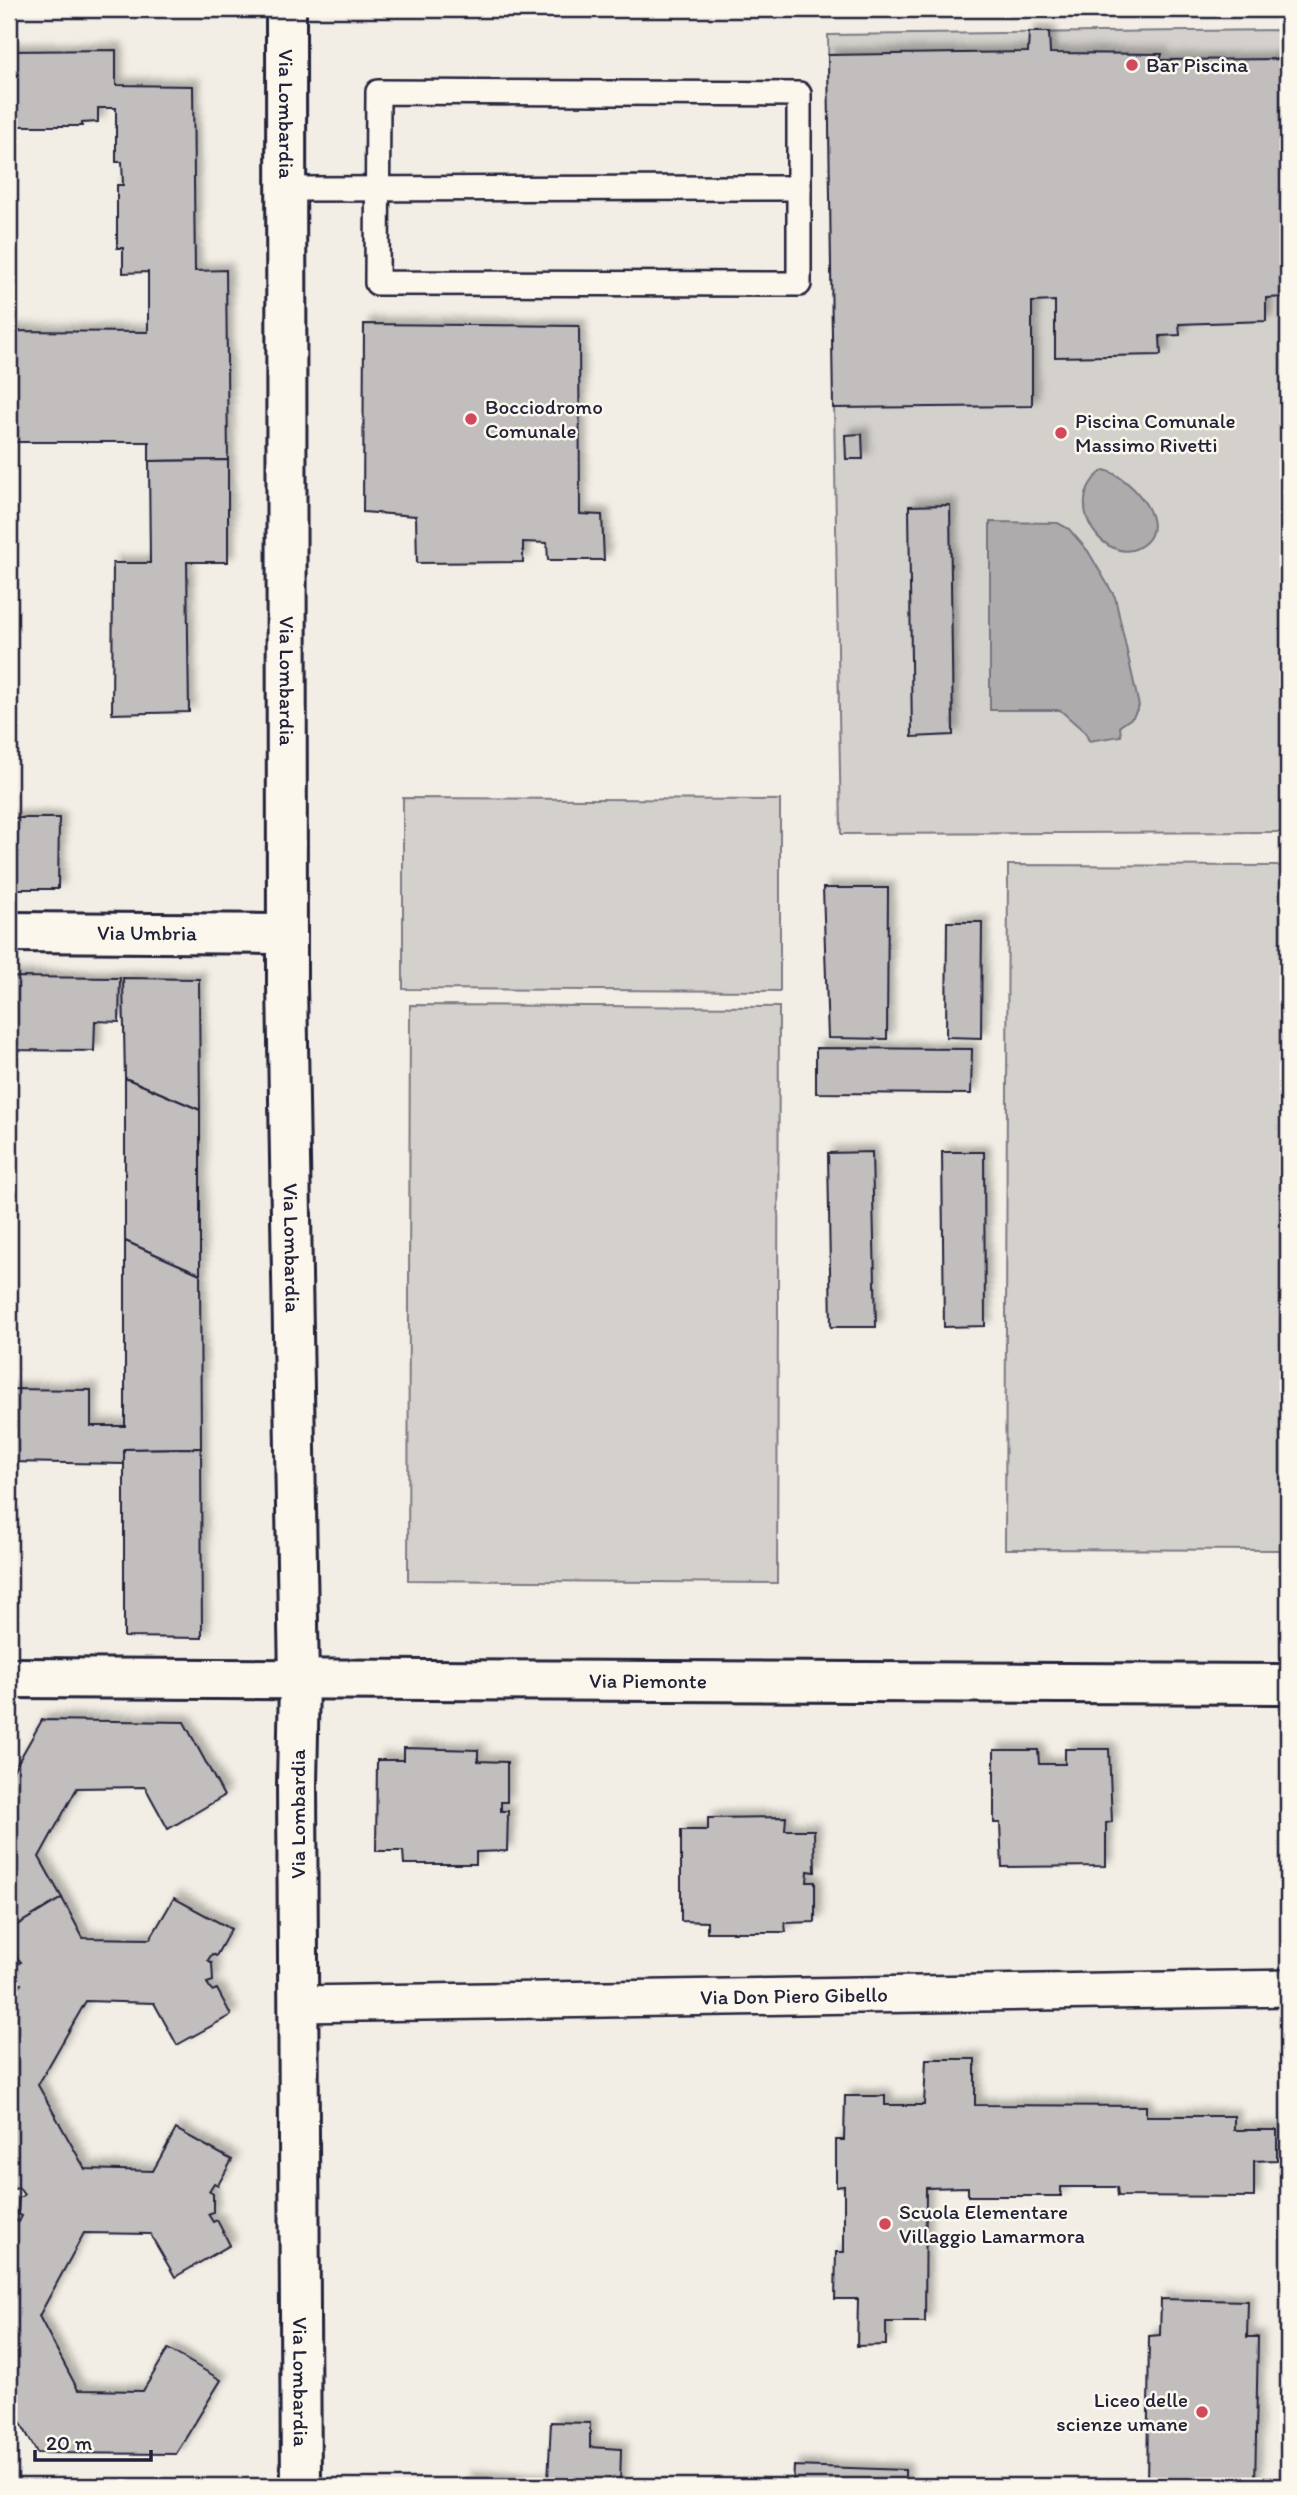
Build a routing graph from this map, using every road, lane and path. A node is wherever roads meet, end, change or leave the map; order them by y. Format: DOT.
graph roads {
  1 [pos="286,9"];
  2 [pos="378,188"];
  3 [pos="799,188"];
  4 [pos="286,189"];
  5 [pos="9,932"];
  6 [pos="287,934"];
  7 [pos="9,1678"];
  8 [pos="299,1680"];
  9 [pos="1288,1684"];
  10 [pos="1288,1988"];
  11 [pos="299,2004"];
  12 [pos="301,2486"];
  1 -- 4 [label="street, Via Lombardia"];
  2 -- 3 [label="lane"];
  2 -- 3 [label="lane"];
  2 -- 3 [label="lane"];
  2 -- 4 [label="lane"];
  4 -- 6 [label="street, Via Lombardia"];
  5 -- 6 [label="street, Via Umbria"];
  6 -- 8 [label="street, Via Lombardia"];
  7 -- 8 [label="street, Via Piemonte"];
  8 -- 9 [label="street, Via Piemonte"];
  8 -- 11 [label="street, Via Lombardia"];
  10 -- 11 [label="street, Via Don Piero Gibello"];
  11 -- 12 [label="street, Via Lombardia"];
}
